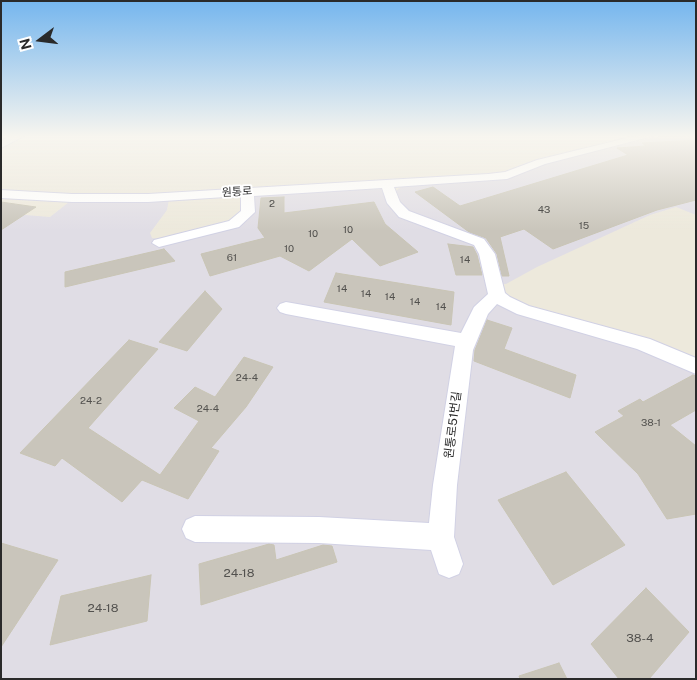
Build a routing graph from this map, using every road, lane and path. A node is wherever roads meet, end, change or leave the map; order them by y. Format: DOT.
graph roads {
  1 [pos="524,168"];
  2 [pos="387,185"];
  3 [pos="247,191"];
  4 [pos="1,194"];
  5 [pos="159,243"];
  6 [pos="498,295"];
  7 [pos="286,308"];
  8 [pos="466,341"];
  9 [pos="696,366"];
  10 [pos="195,529"];
  11 [pos="441,537"];
  12 [pos="449,564"];
  1 -- 2 [label="street, 원통로"];
  2 -- 3 [label="street, 원통로"];
  2 -- 6 [label="street"];
  3 -- 4 [label="street, 원통로"];
  3 -- 5 [label="street"];
  6 -- 8 [label="lane, 원통로51번길"];
  6 -- 9 [label="street"];
  7 -- 8 [label="street"];
  8 -- 11 [label="lane, 원통로51번길"];
  10 -- 11 [label="lane"];
  11 -- 12 [label="lane, 원통로51번길"];
}
